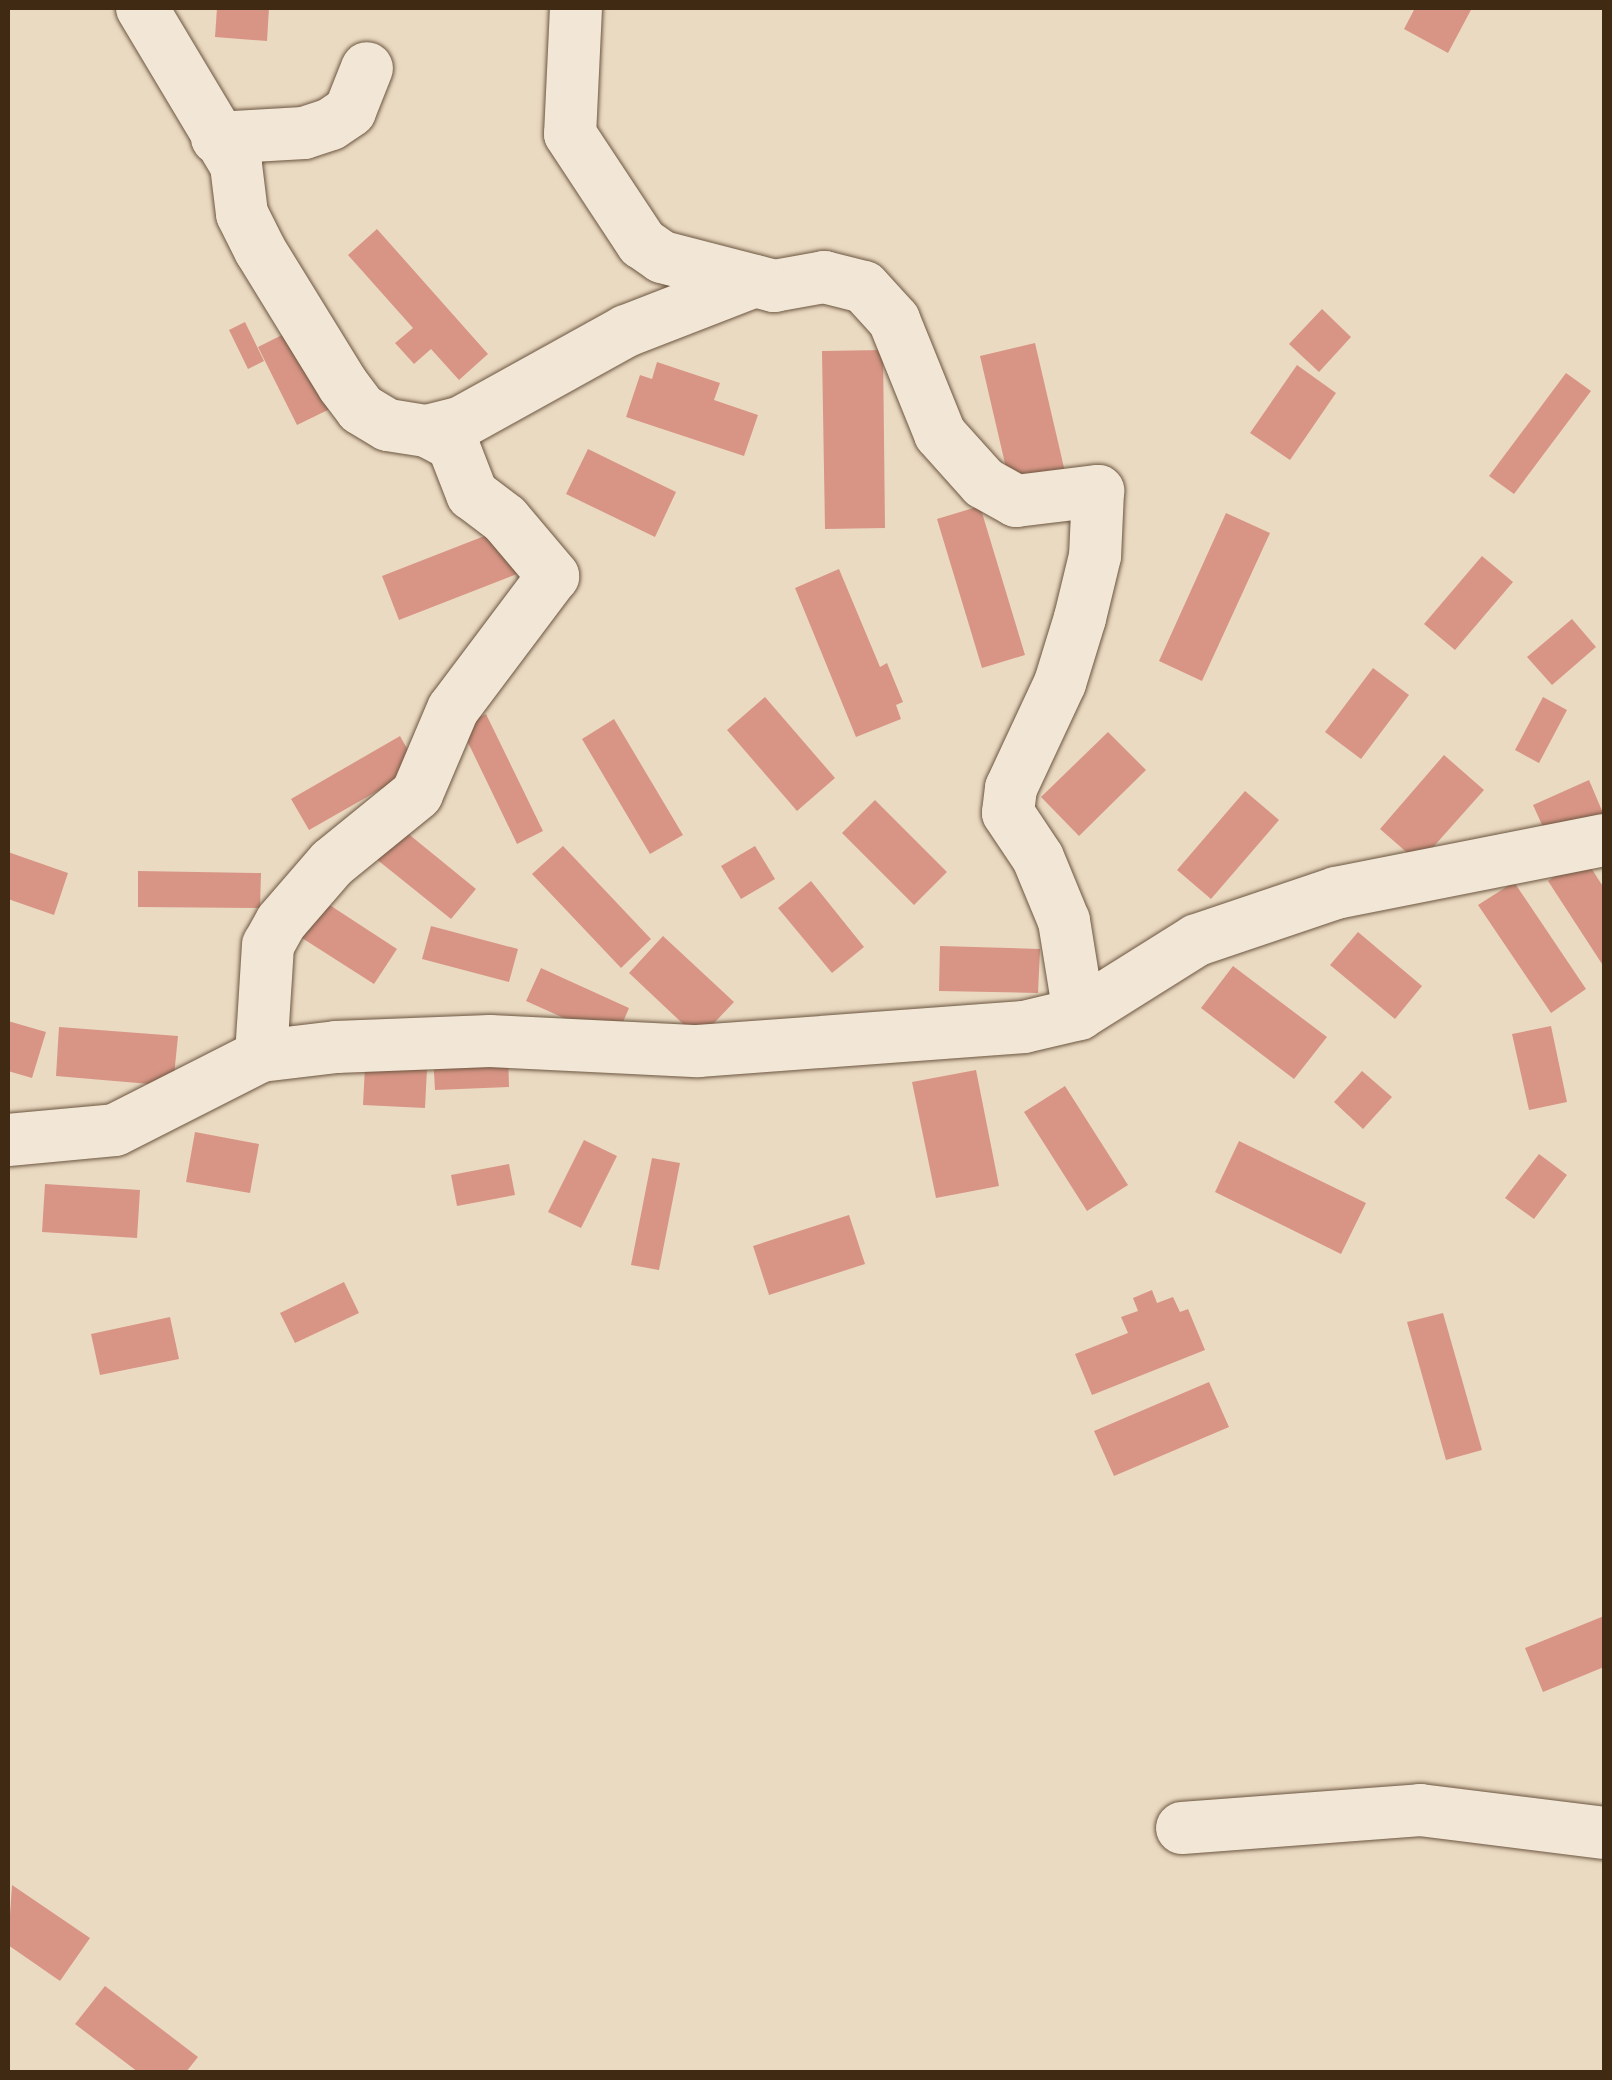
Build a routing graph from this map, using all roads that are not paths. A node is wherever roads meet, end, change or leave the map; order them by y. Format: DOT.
graph roads {
  1 [pos="142,8"];
  2 [pos="576,8"];
  3 [pos="367,68"];
  4 [pos="217,138"];
  5 [pos="755,281"];
  6 [pos="427,431"];
  7 [pos="1604,840"];
  8 [pos="1079,1014"];
  9 [pos="261,1056"];
  10 [pos="8,1140"];
  11 [pos="1182,1828"];
  12 [pos="1604,1833"];
  1 -- 4 [label="street"];
  2 -- 5 [label="street"];
  3 -- 4 [label="street"];
  4 -- 6 [label="street"];
  5 -- 6 [label="street"];
  5 -- 8 [label="street"];
  6 -- 9 [label="street"];
  7 -- 8 [label="street"];
  8 -- 9 [label="street"];
  9 -- 10 [label="street"];
  11 -- 12 [label="street"];
}
